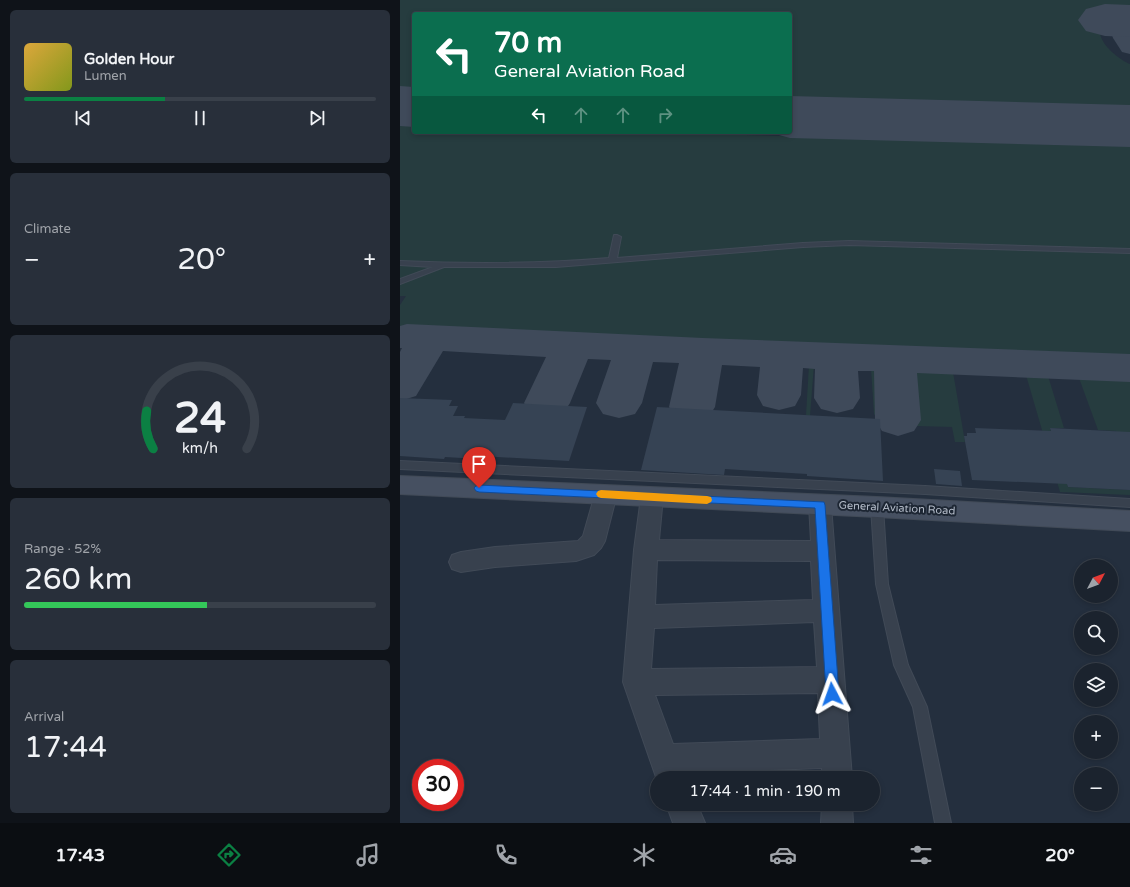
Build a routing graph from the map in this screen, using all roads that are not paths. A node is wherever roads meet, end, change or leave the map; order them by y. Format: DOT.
graph roads {
  1 [pos="617,237"];
  2 [pos="1130,252"];
  3 [pos="612,261"];
  4 [pos="400,263"];
  5 [pos="446,265"];
  6 [pos="400,282"];
  7 [pos="400,465"];
  8 [pos="400,485"];
  9 [pos="606,494"];
  10 [pos="652,497"];
  11 [pos="1130,503"];
  12 [pos="820,505"];
  13 [pos="877,507"];
  14 [pos="1130,521"];
  15 [pos="646,550"];
  16 [pos="824,551"];
  17 [pos="461,562"];
  18 [pos="827,612"];
  19 [pos="642,617"];
  20 [pos="831,680"];
  21 [pos="637,682"];
  22 [pos="836,765"];
  23 [pos="667,769"];
  24 [pos="684,811"];
  25 [pos="837,811"];
  26 [pos="689,823"];
  27 [pos="837,823"];
  28 [pos="944,823"];
  1 -- 3 [label="lane"];
  2 -- 3 [label="lane"];
  3 -- 5 [label="lane"];
  4 -- 5 [label="lane"];
  5 -- 6 [label="lane"];
  7 -- 11 [label="lane"];
  8 -- 9 [label="main road, General Aviation Road"];
  9 -- 10 [label="main road, General Aviation Road"];
  9 -- 17 [label="street"];
  10 -- 12 [label="main road, General Aviation Road"];
  10 -- 15 [label="street"];
  12 -- 13 [label="main road, General Aviation Road"];
  12 -- 16 [label="street"];
  13 -- 14 [label="main road, General Aviation Road"];
  13 -- 28 [label="lane"];
  15 -- 16 [label="street"];
  15 -- 19 [label="street"];
  16 -- 18 [label="street"];
  18 -- 19 [label="street"];
  18 -- 20 [label="street"];
  19 -- 21 [label="street"];
  20 -- 21 [label="street"];
  20 -- 22 [label="street"];
  21 -- 23 [label="street"];
  22 -- 23 [label="street"];
  24 -- 26 [label="street"];
  25 -- 27 [label="street"];
}
